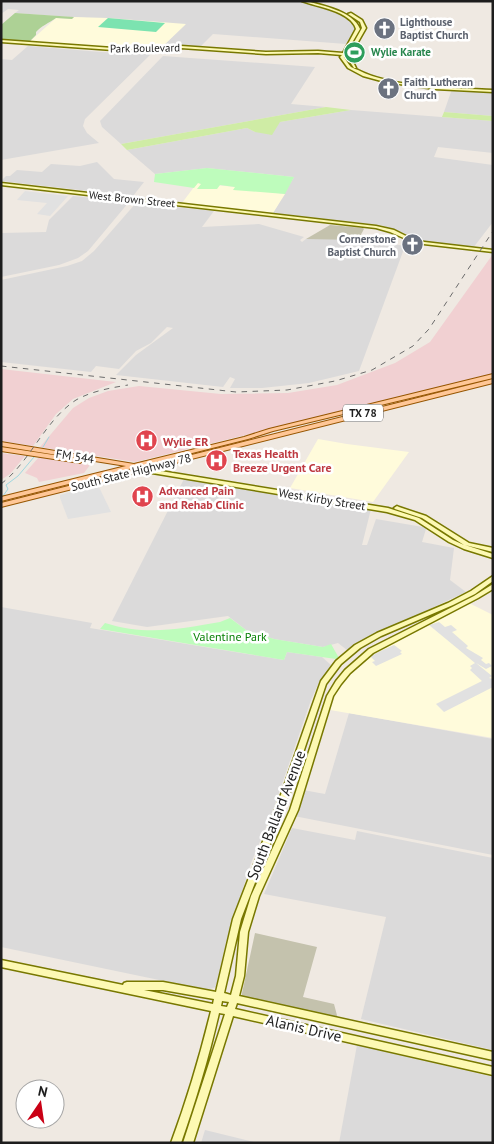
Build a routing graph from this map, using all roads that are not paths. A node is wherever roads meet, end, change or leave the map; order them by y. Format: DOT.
graph roads {
  1 [pos="303,1"];
  2 [pos="310,1"];
  3 [pos="1,41"];
  4 [pos="343,54"];
  5 [pos="348,55"];
  6 [pos="493,90"];
  7 [pos="1,185"];
  8 [pos="493,251"];
  9 [pos="493,376"];
  10 [pos="493,381"];
  11 [pos="418,399"];
  12 [pos="432,403"];
  13 [pos="1,444"];
  14 [pos="232,444"];
  15 [pos="1,449"];
  16 [pos="105,464"];
  17 [pos="134,465"];
  18 [pos="126,468"];
  19 [pos="159,468"];
  20 [pos="146,469"];
  21 [pos="109,472"];
  22 [pos="49,490"];
  23 [pos="1,499"];
  24 [pos="1,505"];
  25 [pos="493,550"];
  26 [pos="493,556"];
  27 [pos="493,578"];
  28 [pos="493,586"];
  29 [pos="1,963"];
  30 [pos="115,987"];
  31 [pos="220,998"];
  32 [pos="234,1000"];
  33 [pos="217,1009"];
  34 [pos="231,1012"];
  35 [pos="493,1056"];
  36 [pos="493,1070"];
  37 [pos="176,1143"];
  38 [pos="188,1143"];
  1 -- 4 [label="main road"];
  2 -- 5 [label="main road"];
  3 -- 4 [label="main road, Park Boulevard"];
  4 -- 5 [label="main road, Park Boulevard"];
  4 -- 6 [label="main road"];
  5 -- 6 [label="main road"];
  7 -- 8 [label="main road, West Brown Street"];
  9 -- 14 [label="main road, South State Highway 78 / TX 78"];
  10 -- 11 [label="main road, South State Highway 78 / TX 78"];
  11 -- 12 [label="main road"];
  11 -- 14 [label="main road, South State Highway 78 / TX 78"];
  13 -- 17 [label="main road, FM 544 / FM 544"];
  14 -- 17 [label="main road, South State Highway 78 / TX 78"];
  14 -- 19 [label="main road, South State Highway 78 / TX 78"];
  15 -- 16 [label="main road, FM 544 / FM 544"];
  16 -- 18 [label="main road, FM 544 / FM 544"];
  16 -- 21 [label="main road"];
  17 -- 18 [label="main road, South State Highway 78 / TX 78"];
  17 -- 20 [label="main road, FM 544 / FM 544"];
  18 -- 20 [label="main road, FM 544 / FM 544"];
  18 -- 21 [label="main road, South State Highway 78 / TX 78"];
  19 -- 20 [label="main road, South State Highway 78 / TX 78"];
  19 -- 25 [label="main road, West Kirby Street"];
  20 -- 22 [label="main road, South State Highway 78 / TX 78"];
  20 -- 26 [label="main road, West Kirby Street"];
  21 -- 22 [label="main road, South State Highway 78 / TX 78"];
  22 -- 23 [label="main road, South State Highway 78 / TX 78"];
  22 -- 24 [label="main road, South State Highway 78 / TX 78"];
  27 -- 31 [label="main road, South Ballard Avenue"];
  28 -- 32 [label="main road, South Ballard Avenue"];
  29 -- 30 [label="main road, Alanis Drive"];
  30 -- 31 [label="main road, Alanis Drive"];
  30 -- 33 [label="main road, Alanis Drive"];
  31 -- 32 [label="main road, Alanis Drive"];
  31 -- 33 [label="main road, South Ballard Avenue"];
  32 -- 34 [label="main road, South Ballard Avenue"];
  32 -- 35 [label="main road, Alanis Drive"];
  33 -- 34 [label="main road, Alanis Drive"];
  33 -- 37 [label="main road, South Ballard Avenue"];
  34 -- 36 [label="main road, Alanis Drive"];
  34 -- 38 [label="main road, South Ballard Avenue"];
}
